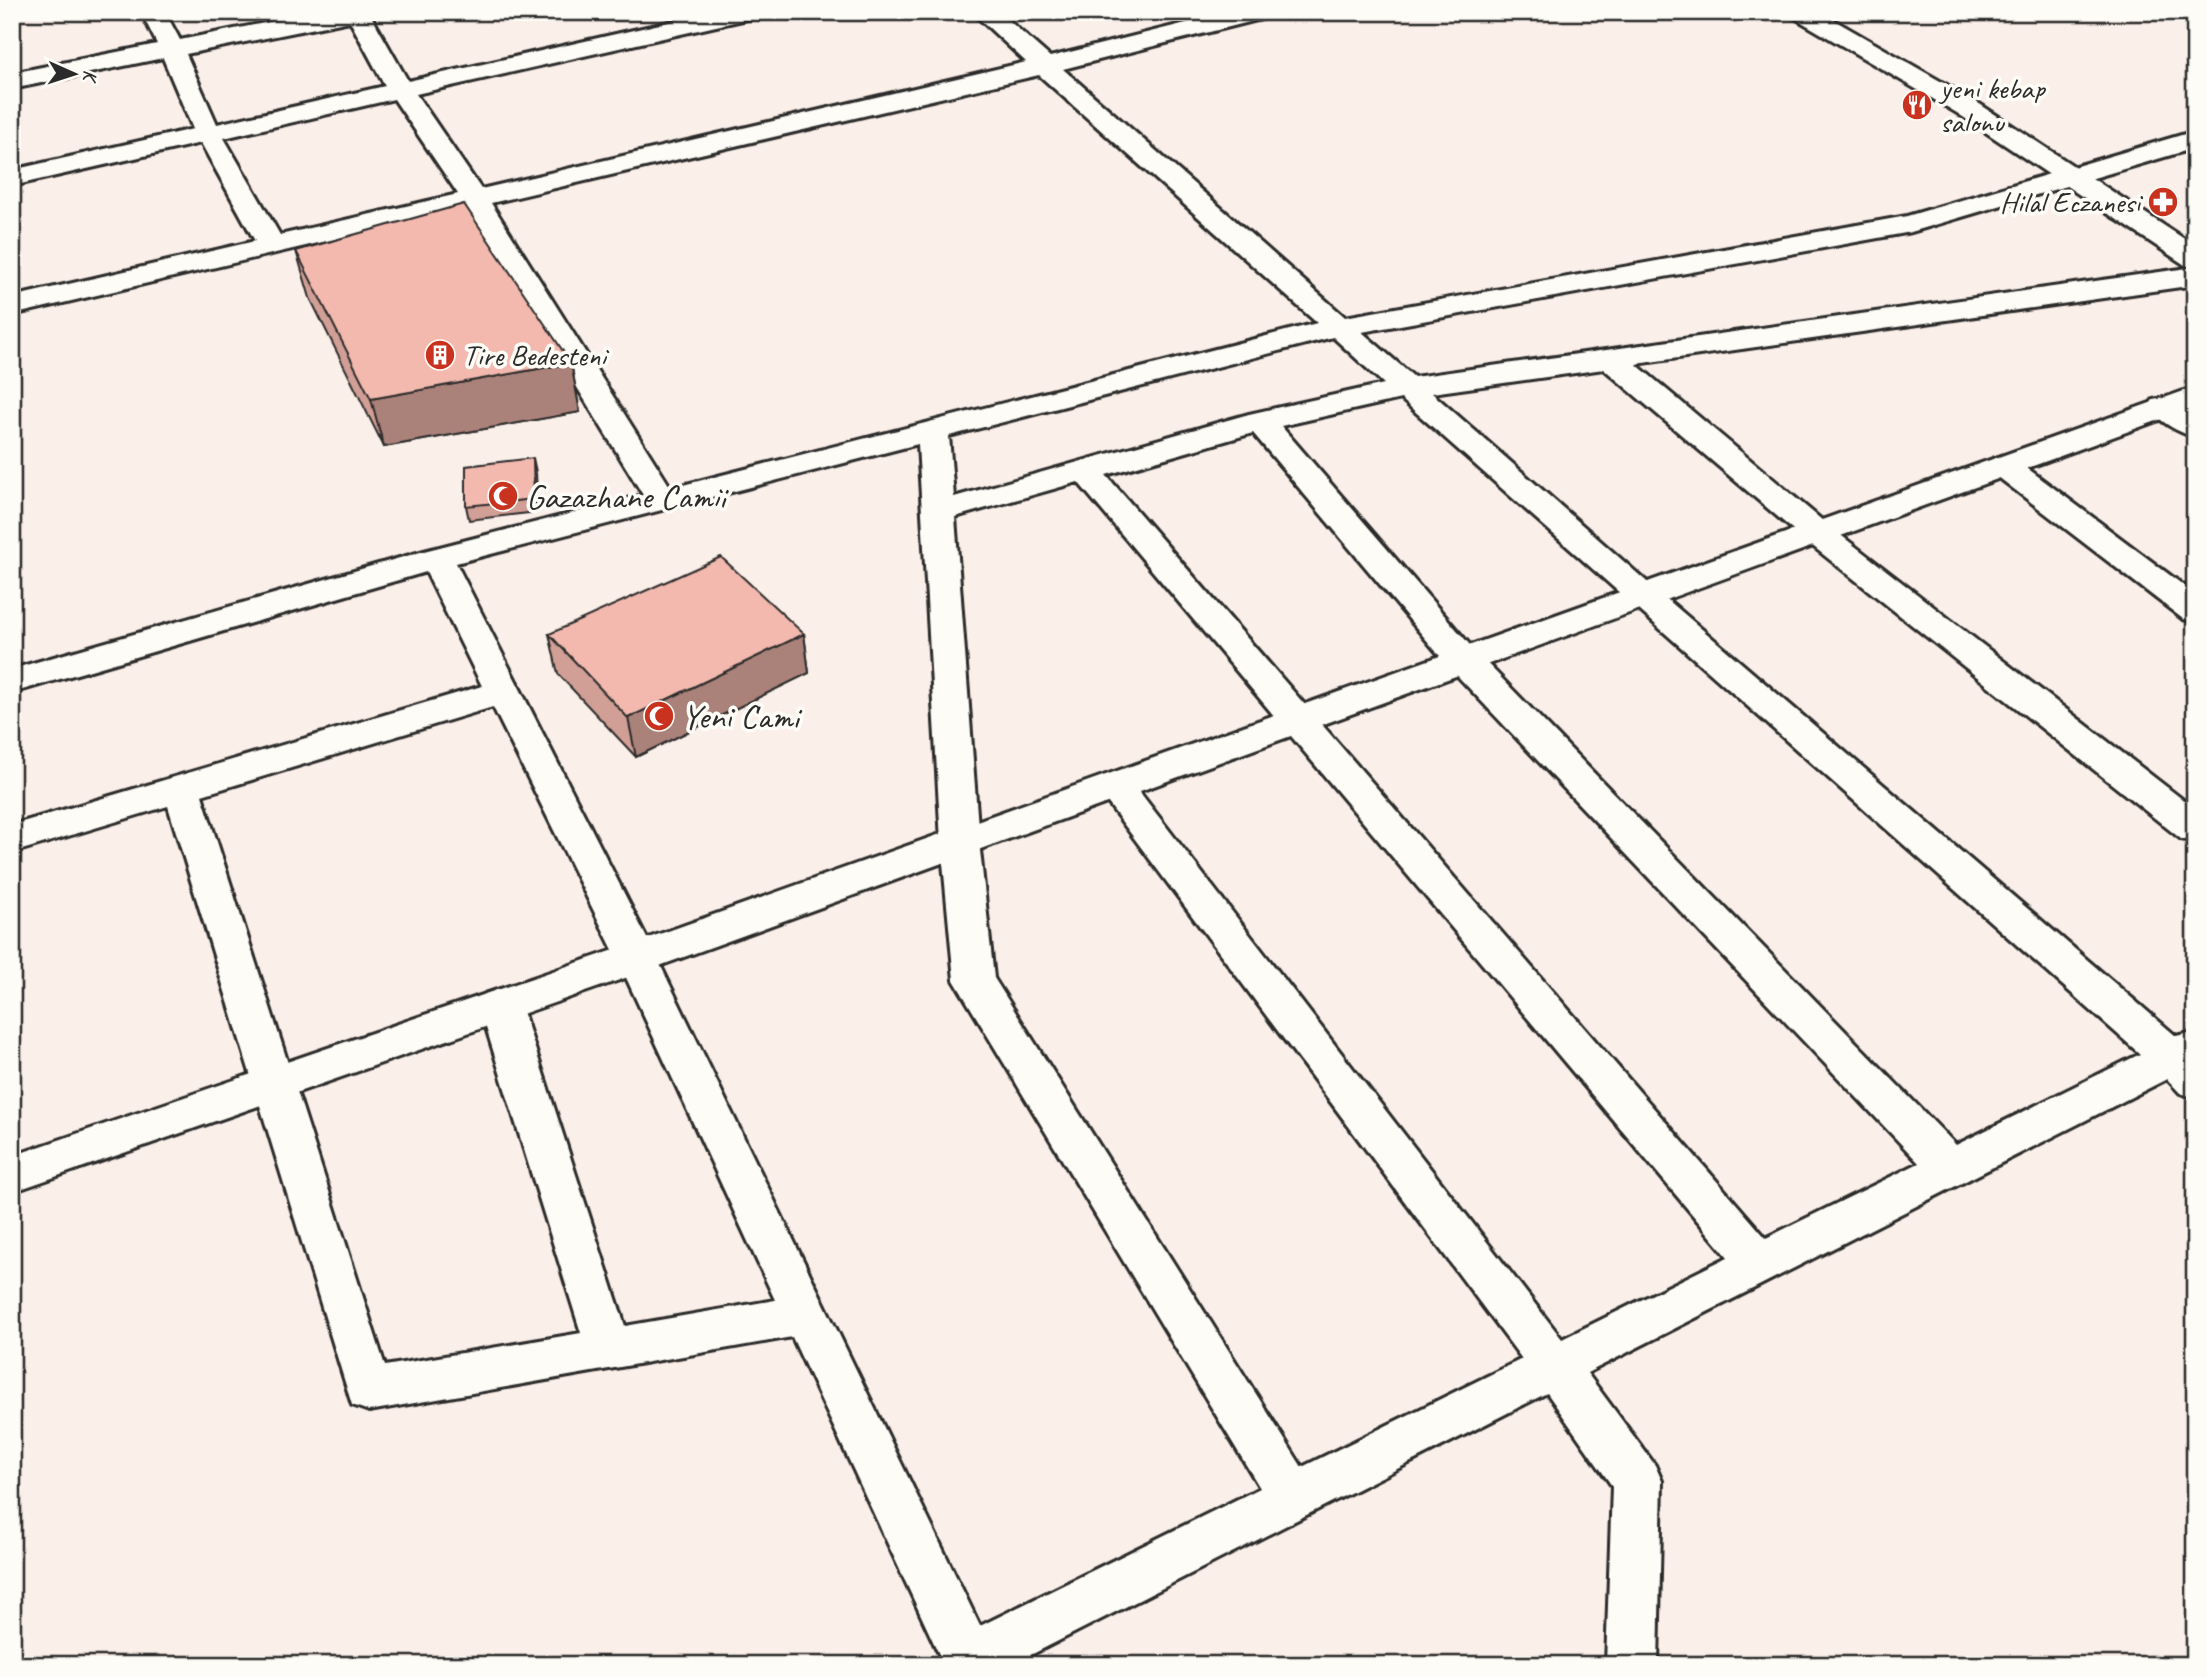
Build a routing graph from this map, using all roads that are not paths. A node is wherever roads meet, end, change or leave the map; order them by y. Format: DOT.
graph roads {
  1 [pos="153,12"];
  2 [pos="357,12"];
  3 [pos="747,12"];
  4 [pos="984,12"];
  5 [pos="1260,12"];
  6 [pos="1802,12"];
  7 [pos="172,49"];
  8 [pos="1044,65"];
  9 [pos="12,81"];
  10 [pos="400,89"];
  11 [pos="208,133"];
  12 [pos="2195,139"];
  13 [pos="2072,177"];
  14 [pos="12,178"];
  15 [pos="474,198"];
  16 [pos="272,245"];
  17 [pos="2195,259"];
  18 [pos="2195,276"];
  19 [pos="12,306"];
  20 [pos="1338,327"];
  21 [pos="1612,360"];
  22 [pos="1411,387"];
  23 [pos="2179,401"];
  24 [pos="1260,421"];
  25 [pos="2195,428"];
  26 [pos="933,429"];
  27 [pos="2004,466"];
  28 [pos="1085,470"];
  29 [pos="661,498"];
  30 [pos="938,512"];
  31 [pos="1816,533"];
  32 [pos="436,558"];
  33 [pos="1642,596"];
  34 [pos="2195,611"];
  35 [pos="1463,660"];
  36 [pos="12,681"];
  37 [pos="503,692"];
  38 [pos="1296,720"];
  39 [pos="1115,786"];
  40 [pos="181,788"];
  41 [pos="2195,829"];
  42 [pos="12,839"];
  43 [pos="960,841"];
  44 [pos="637,958"];
  45 [pos="500,1005"];
  46 [pos="2187,1061"];
  47 [pos="274,1083"];
  48 [pos="1951,1168"];
  49 [pos="12,1174"];
  50 [pos="1760,1263"];
  51 [pos="806,1315"];
  52 [pos="609,1348"];
  53 [pos="1555,1366"];
  54 [pos="1292,1496"];
  55 [pos="970,1661"];
  56 [pos="1632,1665"];
  1 -- 7 [label="street"];
  2 -- 7 [label="street"];
  2 -- 10 [label="street"];
  3 -- 10 [label="street"];
  4 -- 8 [label="street"];
  5 -- 8 [label="street"];
  6 -- 13 [label="street"];
  7 -- 9 [label="street"];
  7 -- 11 [label="street"];
  8 -- 15 [label="street"];
  8 -- 20 [label="street"];
  10 -- 11 [label="street"];
  10 -- 15 [label="street"];
  11 -- 14 [label="street"];
  11 -- 16 [label="street"];
  12 -- 13 [label="street"];
  13 -- 17 [label="street"];
  13 -- 20 [label="street"];
  15 -- 16 [label="street"];
  15 -- 29 [label="street"];
  16 -- 19 [label="street"];
  18 -- 21 [label="street"];
  20 -- 22 [label="street"];
  20 -- 26 [label="street"];
  21 -- 22 [label="street"];
  21 -- 31 [label="street"];
  22 -- 24 [label="street"];
  22 -- 33 [label="street"];
  23 -- 25 [label="street"];
  23 -- 27 [label="street"];
  24 -- 28 [label="street"];
  24 -- 35 [label="street"];
  26 -- 29 [label="street"];
  26 -- 30 [label="street"];
  27 -- 31 [label="street"];
  27 -- 34 [label="street"];
  28 -- 30 [label="street"];
  28 -- 38 [label="street"];
  29 -- 32 [label="street"];
  30 -- 43 [label="street"];
  31 -- 33 [label="street"];
  31 -- 41 [label="street"];
  32 -- 36 [label="street"];
  32 -- 37 [label="street"];
  33 -- 35 [label="street"];
  33 -- 46 [label="street"];
  35 -- 38 [label="street"];
  35 -- 48 [label="street"];
  37 -- 40 [label="street"];
  37 -- 44 [label="street"];
  38 -- 39 [label="street"];
  38 -- 50 [label="street"];
  39 -- 43 [label="street"];
  39 -- 53 [label="street"];
  40 -- 42 [label="street"];
  40 -- 47 [label="street"];
  43 -- 44 [label="street"];
  43 -- 54 [label="street"];
  44 -- 45 [label="street"];
  44 -- 51 [label="street"];
  45 -- 47 [label="street"];
  45 -- 52 [label="street"];
  46 -- 48 [label="street"];
  47 -- 49 [label="street"];
  47 -- 52 [label="street"];
  48 -- 50 [label="street"];
  50 -- 53 [label="street"];
  51 -- 52 [label="street"];
  51 -- 55 [label="street"];
  53 -- 54 [label="street"];
  53 -- 56 [label="street"];
  54 -- 55 [label="street"];
}
